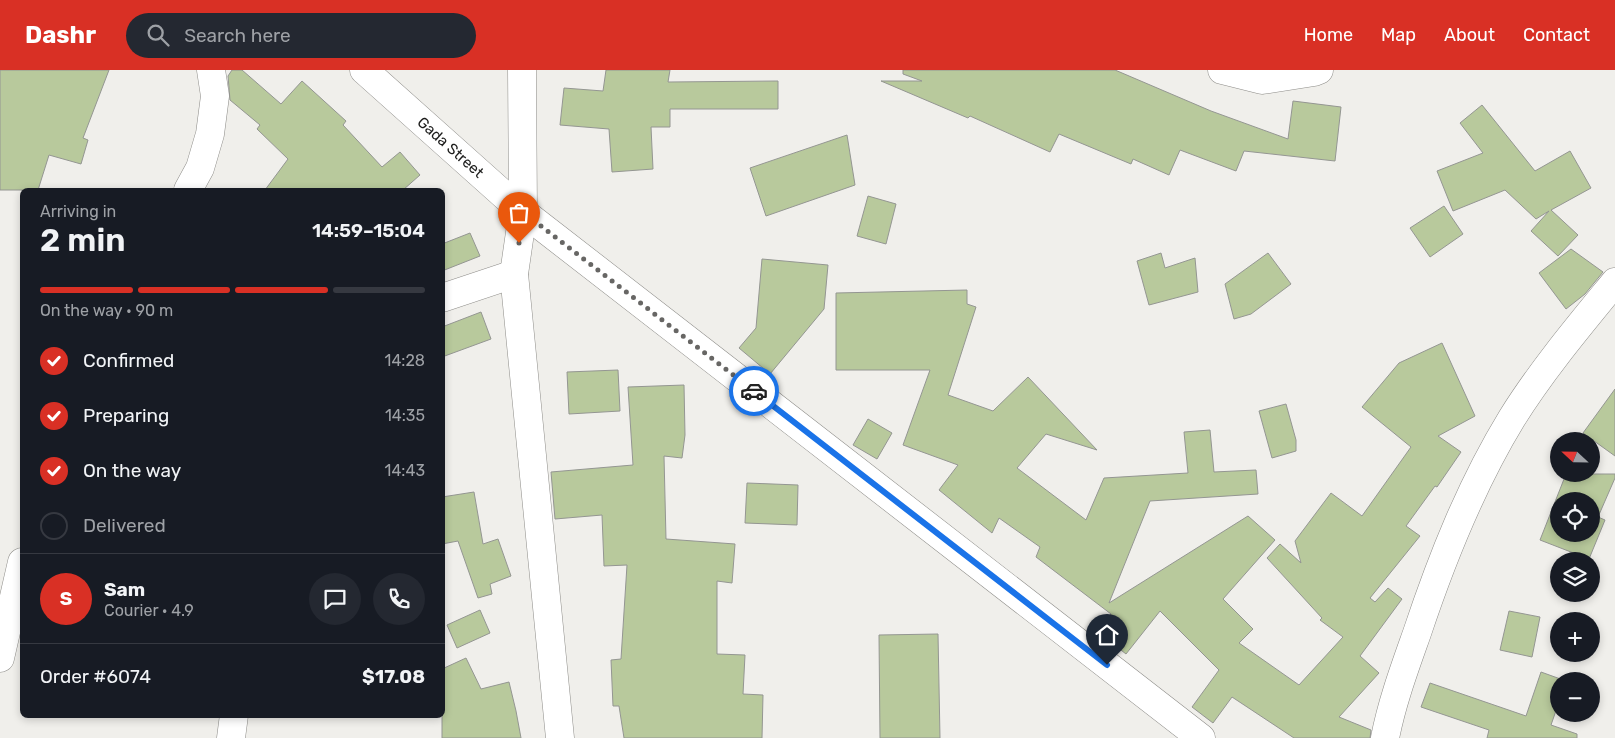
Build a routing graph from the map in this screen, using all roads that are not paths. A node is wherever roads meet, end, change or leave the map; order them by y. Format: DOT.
graph roads {
  1 [pos="212,70"];
  2 [pos="364,70"];
  3 [pos="522,70"];
  4 [pos="1222,70"];
  5 [pos="1319,70"];
  6 [pos="189,188"];
  7 [pos="523,212"];
  8 [pos="514,274"];
  9 [pos="1615,282"];
  10 [pos="445,297"];
  11 [pos="20,571"];
  12 [pos="0,658"];
  13 [pos="234,718"];
  14 [pos="232,738"];
  15 [pos="560,738"];
  16 [pos="1202,738"];
  17 [pos="1385,738"];
  1 -- 6 [label="street"];
  2 -- 7 [label="street, Gada Street"];
  3 -- 7 [label="street"];
  4 -- 5 [label="street"];
  7 -- 8 [label="street"];
  7 -- 16 [label="street, Gada Street"];
  8 -- 10 [label="street"];
  8 -- 15 [label="street"];
  9 -- 17 [label="street"];
  11 -- 12 [label="street"];
  13 -- 14 [label="street"];
}
